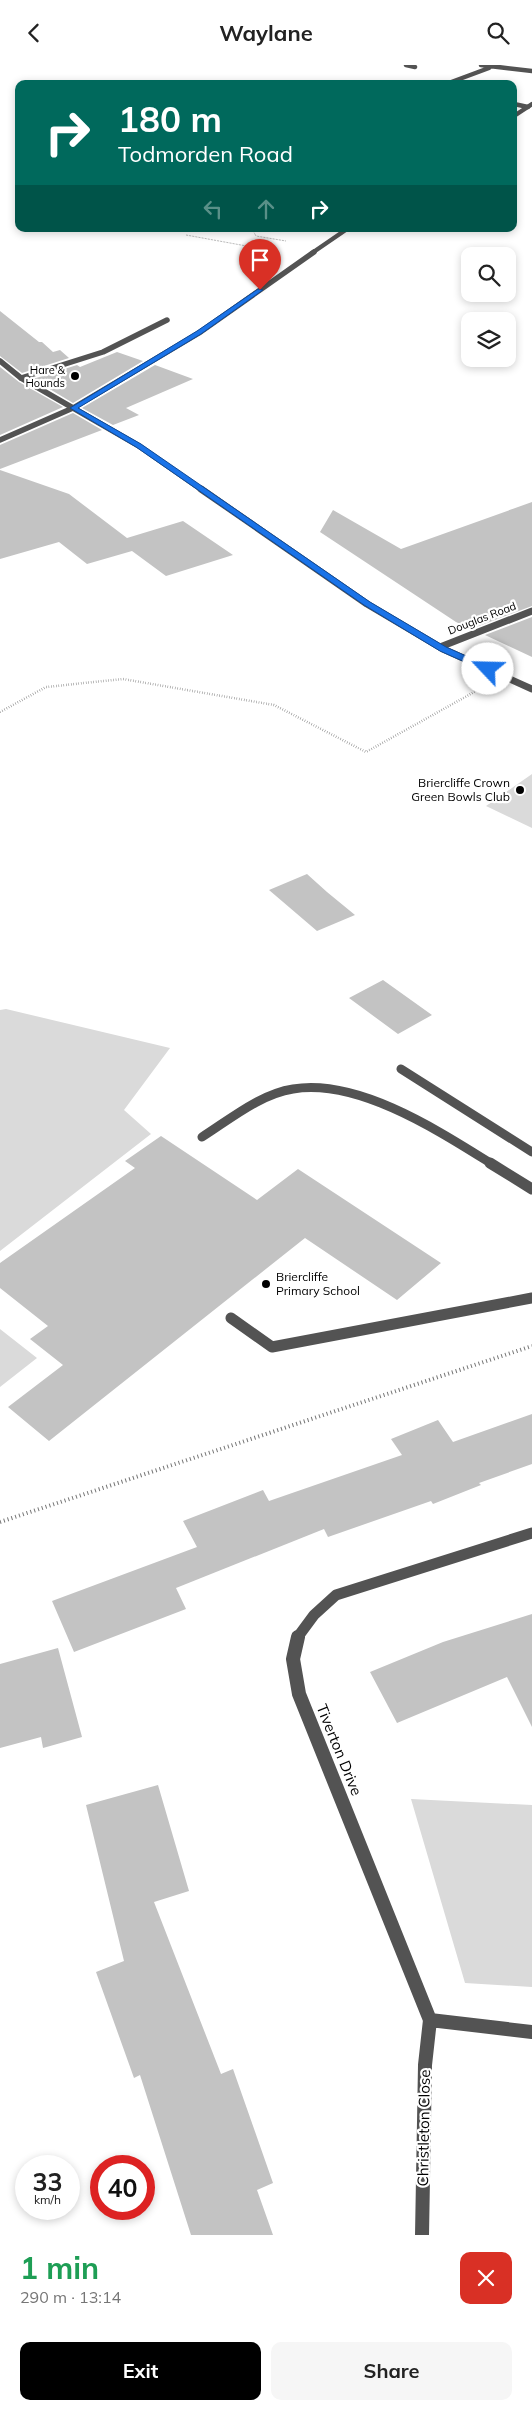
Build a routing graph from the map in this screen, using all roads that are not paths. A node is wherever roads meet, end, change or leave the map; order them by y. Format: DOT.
graph roads {
  1 [pos="406,65"];
  2 [pos="480,65"];
  3 [pos="414,67"];
  4 [pos="492,67"];
  5 [pos="532,71"];
  6 [pos="457,80"];
  7 [pos="517,104"];
  8 [pos="530,105"];
  9 [pos="517,114"];
  10 [pos="344,232"];
  11 [pos="167,320"];
  12 [pos="0,361"];
  13 [pos="3,367"];
  14 [pos="21,378"];
  15 [pos="73,408"];
  16 [pos="0,440"];
  17 [pos="532,611"];
  18 [pos="440,647"];
  19 [pos="532,689"];
  20 [pos="401,1069"];
  21 [pos="202,1137"];
  22 [pos="532,1152"];
  23 [pos="532,1189"];
  24 [pos="532,1298"];
  25 [pos="231,1318"];
  26 [pos="532,1533"];
  27 [pos="430,2021"];
  28 [pos="532,2032"];
  29 [pos="422,2235"];
  1 -- 3 [label="street"];
  2 -- 4 [label="street"];
  4 -- 5 [label="street"];
  4 -- 6 [label="street"];
  7 -- 8 [label="street"];
  8 -- 9 [label="street"];
  10 -- 15 [label="street"];
  11 -- 14 [label="street"];
  12 -- 13 [label="street"];
  13 -- 14 [label="street"];
  14 -- 15 [label="street"];
  15 -- 16 [label="street"];
  15 -- 18 [label="street"];
  17 -- 18 [label="street, Douglas Road"];
  18 -- 19 [label="street"];
  20 -- 22 [label="street"];
  21 -- 23 [label="street"];
  24 -- 25 [label="street"];
  26 -- 27 [label="street, Tiverton Drive"];
  27 -- 28 [label="street"];
  27 -- 29 [label="street, Christleton Close"];
}
